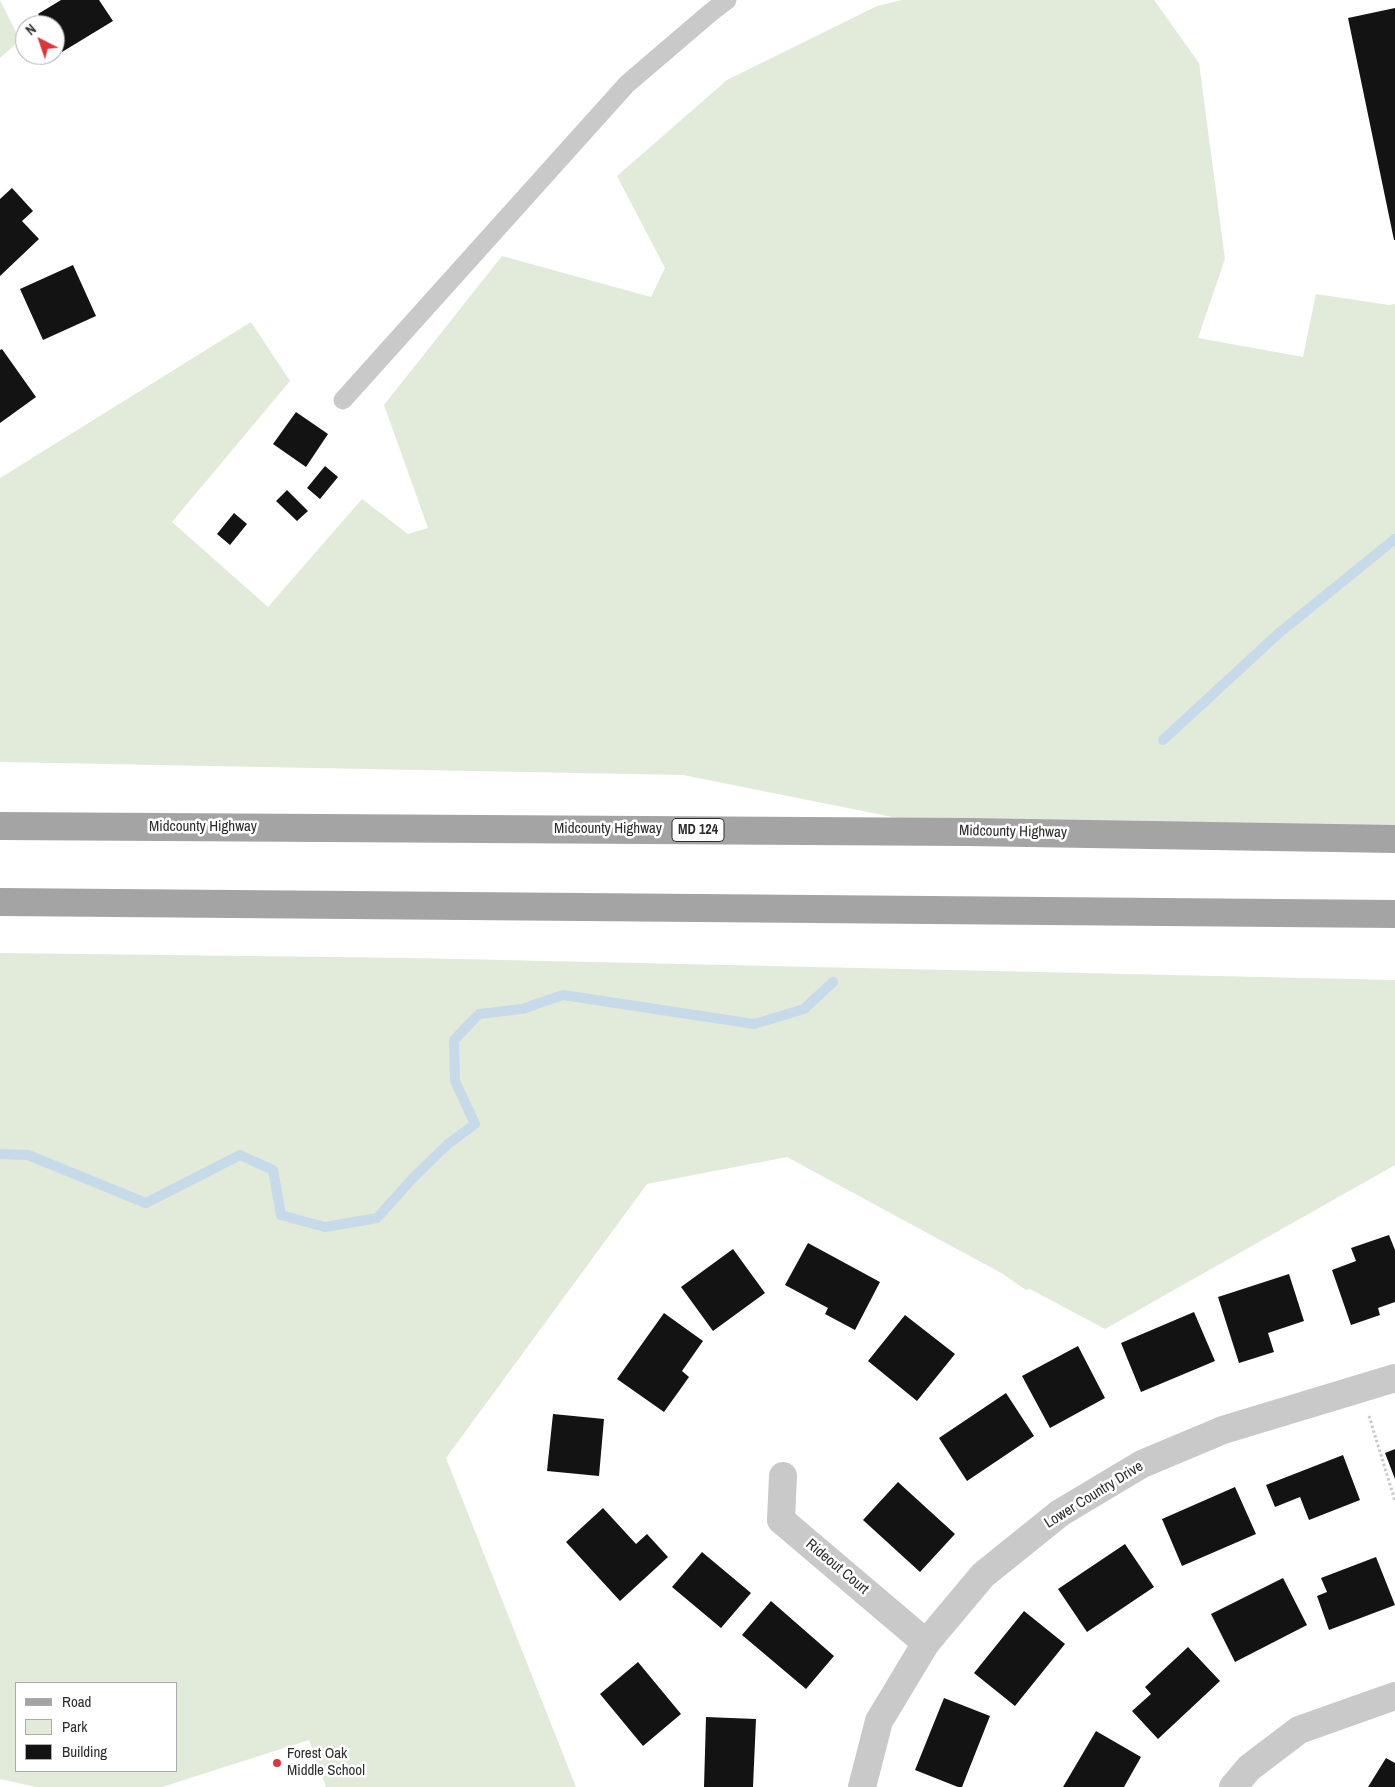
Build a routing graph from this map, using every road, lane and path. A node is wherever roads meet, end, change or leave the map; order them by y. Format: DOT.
graph roads {
  1 [pos="727,0"];
  2 [pos="343,400"];
  3 [pos="0,826"];
  4 [pos="1395,839"];
  5 [pos="0,902"];
  6 [pos="1395,914"];
  7 [pos="1395,1378"];
  8 [pos="1360,1388"];
  9 [pos="783,1476"];
  10 [pos="1395,1501"];
  11 [pos="926,1643"];
  12 [pos="1395,1696"];
  13 [pos="862,1787"];
  14 [pos="1233,1787"];
  1 -- 2 [label="lane"];
  3 -- 4 [label="main road, Midcounty Highway / MD 124"];
  5 -- 6 [label="main road"];
  7 -- 8 [label="street, Lower Country Drive"];
  8 -- 10 [label="path"];
  8 -- 11 [label="street, Lower Country Drive"];
  9 -- 11 [label="street, Rideout Court"];
  11 -- 13 [label="street, Lower Country Drive"];
  12 -- 14 [label="street"];
}
